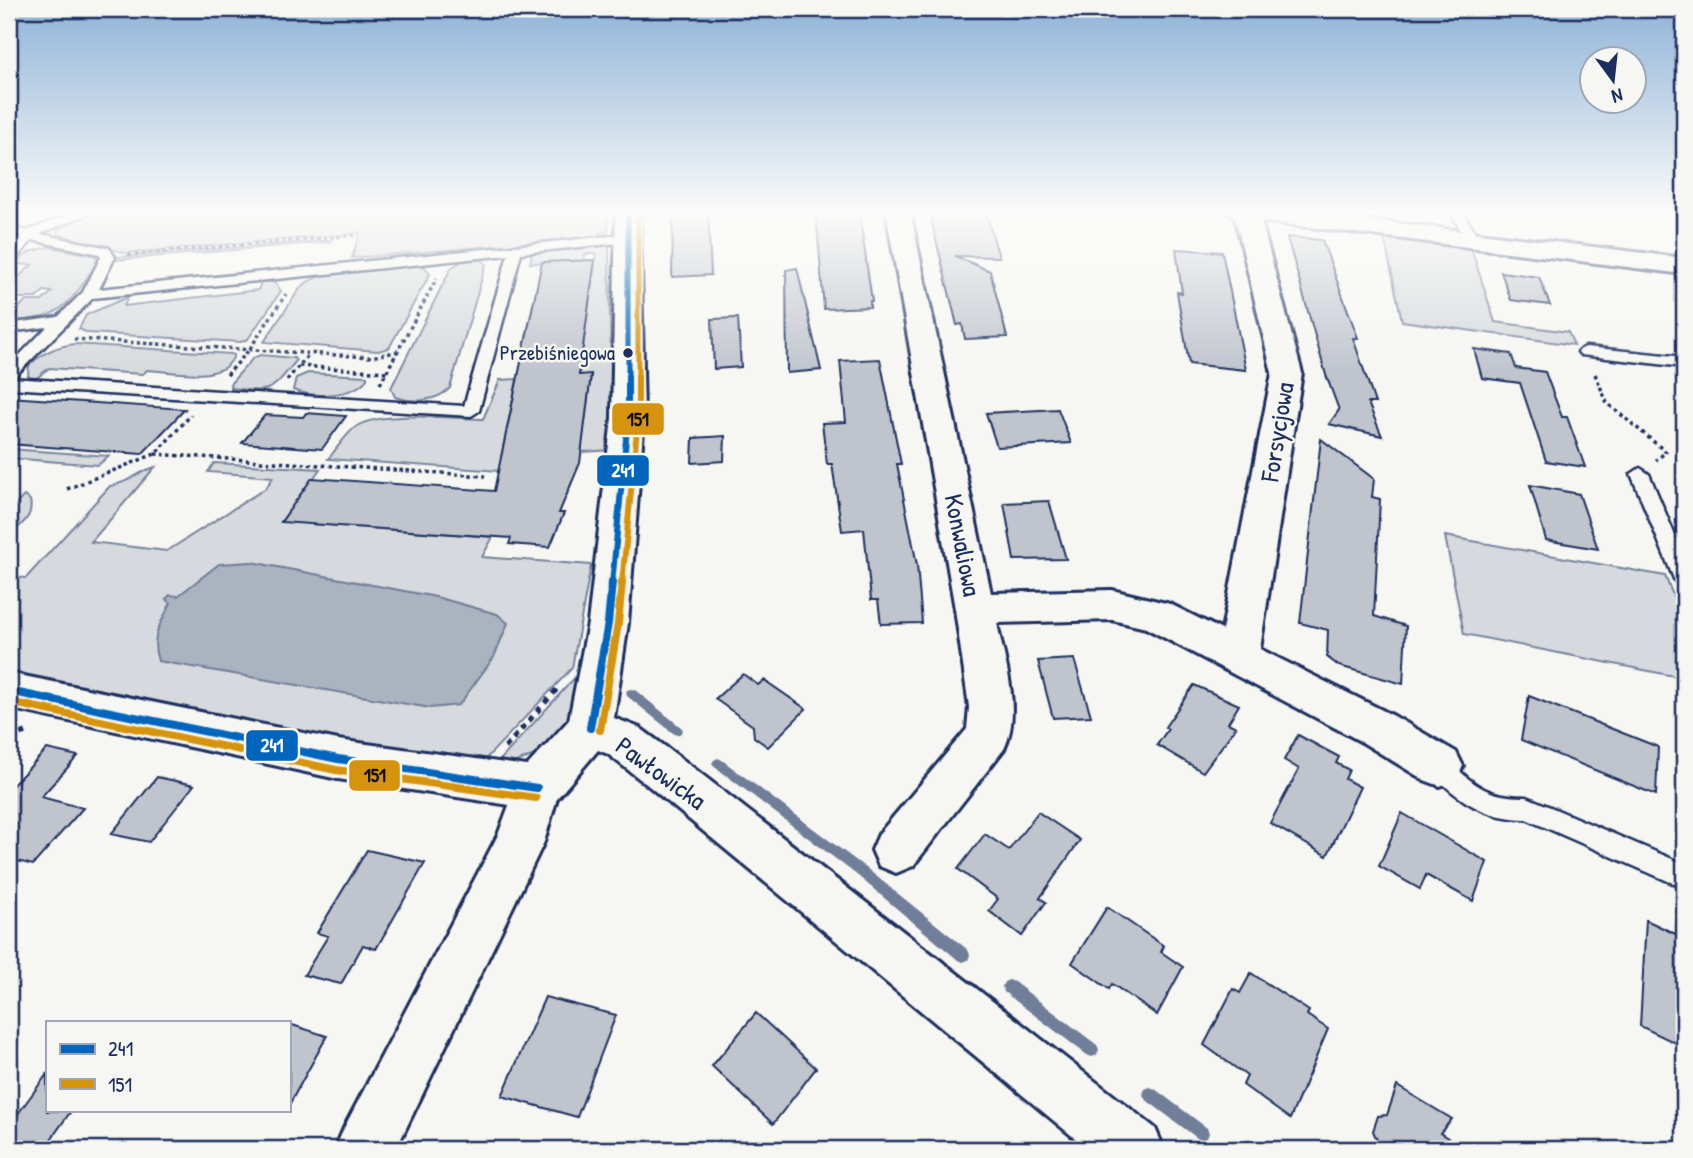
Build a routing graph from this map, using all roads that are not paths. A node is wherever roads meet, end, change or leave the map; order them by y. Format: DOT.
graph roads {
  1 [pos="102,265"];
  2 [pos="365,265"];
  3 [pos="512,265"];
  4 [pos="628,265"];
  5 [pos="908,265"];
  6 [pos="1260,265"];
  7 [pos="89,294"];
  8 [pos="62,321"];
  9 [pos="9,328"];
  10 [pos="1586,352"];
  11 [pos="1684,362"];
  12 [pos="9,374"];
  13 [pos="9,383"];
  14 [pos="1640,474"];
  15 [pos="1684,579"];
  16 [pos="975,609"];
  17 [pos="1238,655"];
  18 [pos="11,694"];
  19 [pos="590,728"];
  20 [pos="1440,766"];
  21 [pos="537,788"];
  22 [pos="896,850"];
  23 [pos="1684,876"];
  24 [pos="365,1149"];
  25 [pos="1134,1149"];
  1 -- 7 [label="lane"];
  2 -- 7 [label="lane"];
  3 -- 13 [label="lane"];
  4 -- 19 [label="street, Pawłowicka"];
  5 -- 16 [label="street, Konwaliowa"];
  6 -- 17 [label="street, Forsycjowa"];
  7 -- 8 [label="lane"];
  8 -- 9 [label="lane"];
  8 -- 12 [label="lane"];
  10 -- 11 [label="lane"];
  14 -- 15 [label="lane"];
  16 -- 17 [label="street"];
  16 -- 22 [label="street, Konwaliowa"];
  17 -- 20 [label="street"];
  18 -- 21 [label="street"];
  19 -- 21 [label="street"];
  19 -- 25 [label="street, Pawłowicka"];
  20 -- 23 [label="lane"];
  21 -- 24 [label="street"];
}
